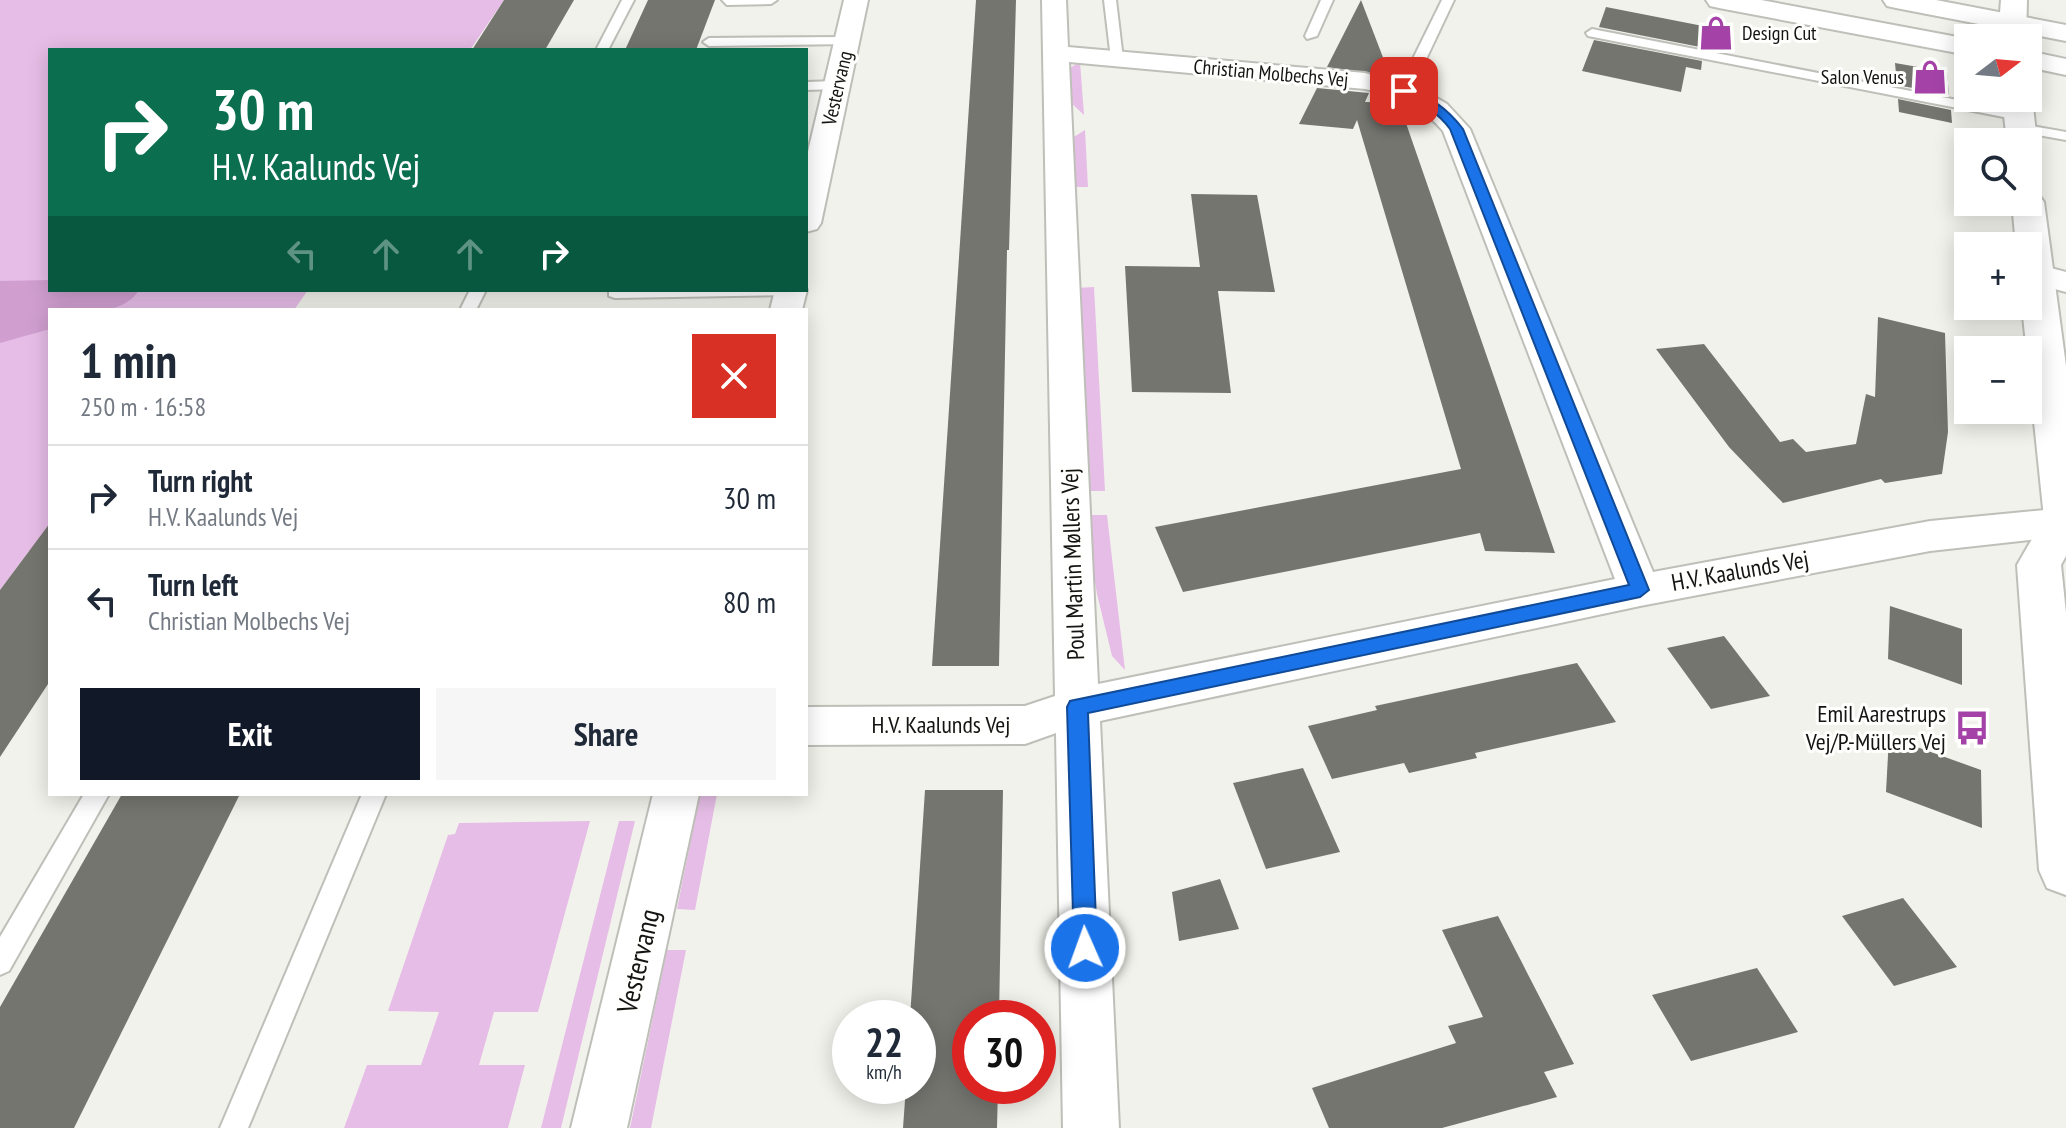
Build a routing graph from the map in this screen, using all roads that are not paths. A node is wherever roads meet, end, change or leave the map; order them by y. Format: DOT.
graph roads {
  1 [pos="628,0"];
  2 [pos="771,0"];
  3 [pos="856,0"];
  4 [pos="1054,0"];
  5 [pos="1110,0"];
  6 [pos="1327,0"];
  7 [pos="1448,0"];
  8 [pos="1719,0"];
  9 [pos="1896,0"];
  10 [pos="727,1"];
  11 [pos="2013,20"];
  12 [pos="1592,33"];
  13 [pos="2066,33"];
  14 [pos="1311,36"];
  15 [pos="847,41"];
  16 [pos="709,42"];
  17 [pos="1954,44"];
  18 [pos="603,48"];
  19 [pos="1055,53"];
  20 [pos="1117,59"];
  21 [pos="2042,62"];
  22 [pos="2066,67"];
  23 [pos="837,85"];
  24 [pos="808,86"];
  25 [pos="1404,91"];
  26 [pos="2020,121"];
  27 [pos="2066,136"];
  28 [pos="813,163"];
  29 [pos="808,206"];
  30 [pos="2032,216"];
  31 [pos="2051,278"];
  32 [pos="673,292"];
  33 [pos="615,293"];
  34 [pos="2065,524"];
  35 [pos="1640,590"];
  36 [pos="1077,707"];
  37 [pos="808,726"];
  38 [pos="96,796"];
  39 [pos="373,796"];
  40 [pos="676,796"];
  41 [pos="2066,870"];
  42 [pos="0,962"];
  43 [pos="234,1128"];
  44 [pos="599,1128"];
  45 [pos="1091,1128"];
  1 -- 18 [label="lane"];
  2 -- 10 [label="lane"];
  3 -- 15 [label="street, Vestervang"];
  4 -- 19 [label="street, Poul Martin Møllers Vej"];
  5 -- 20 [label="lane"];
  6 -- 14 [label="lane"];
  7 -- 25 [label="lane"];
  8 -- 17 [label="street"];
  9 -- 11 [label="street"];
  11 -- 13 [label="street"];
  12 -- 26 [label="lane"];
  15 -- 16 [label="lane"];
  15 -- 23 [label="street, Vestervang"];
  19 -- 20 [label="street, Christian Molbechs Vej"];
  19 -- 36 [label="street, Poul Martin Møllers Vej"];
  20 -- 25 [label="street, Christian Molbechs Vej"];
  21 -- 22 [label="street"];
  23 -- 24 [label="lane"];
  23 -- 28 [label="street, Vestervang"];
  25 -- 35 [label="street, Christian Molbechs Vej"];
  26 -- 27 [label="lane"];
  28 -- 29 [label="street, Vestervang"];
  30 -- 31 [label="street"];
  31 -- 34 [label="street"];
  32 -- 33 [label="lane"];
  34 -- 35 [label="street, H.V. Kaalunds Vej"];
  34 -- 41 [label="street"];
  35 -- 36 [label="street, H.V. Kaalunds Vej"];
  36 -- 37 [label="street, H.V. Kaalunds Vej"];
  36 -- 45 [label="street, Poul Martin Møllers Vej"];
  38 -- 42 [label="lane"];
  39 -- 43 [label="lane"];
  40 -- 44 [label="street, Vestervang"];
}
